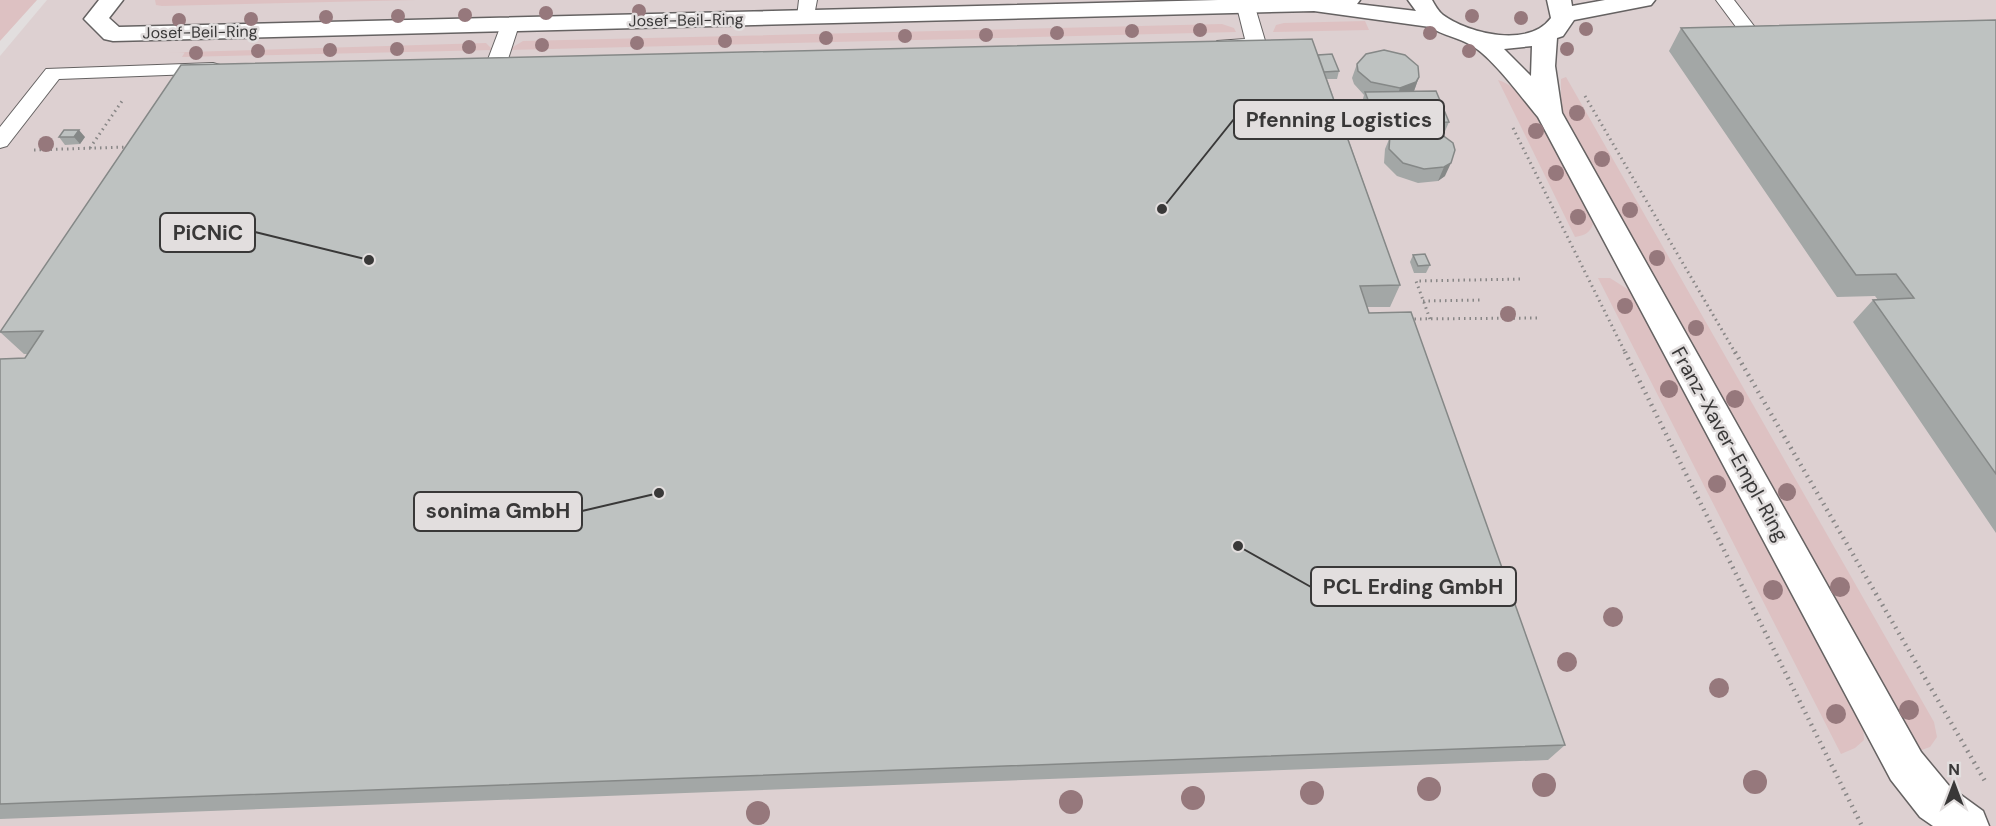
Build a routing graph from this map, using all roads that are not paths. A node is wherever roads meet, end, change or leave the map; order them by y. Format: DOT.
graph roads {
  1 [pos="111,0"];
  2 [pos="1348,0"];
  3 [pos="1420,0"];
  4 [pos="1643,0"];
  5 [pos="1725,0"];
  6 [pos="1217,4"];
  7 [pos="1293,4"];
  8 [pos="1246,7"];
  9 [pos="1561,8"];
  10 [pos="807,9"];
  11 [pos="1437,21"];
  12 [pos="510,25"];
  13 [pos="1545,37"];
  14 [pos="1479,39"];
  15 [pos="1755,39"];
  16 [pos="1209,45"];
  17 [pos="497,62"];
  18 [pos="521,62"];
  19 [pos="474,63"];
  20 [pos="231,69"];
  21 [pos="1549,113"];
  22 [pos="0,141"];
  23 [pos="1968,826"];
  1 -- 12 [label="street, Josef-Beil-Ring"];
  2 -- 7 [label="street, Josef-Beil-Ring"];
  3 -- 11 [label="street"];
  4 -- 9 [label="street"];
  5 -- 15 [label="lane"];
  6 -- 8 [label="street, Josef-Beil-Ring"];
  6 -- 10 [label="street, Josef-Beil-Ring"];
  7 -- 8 [label="street, Josef-Beil-Ring"];
  7 -- 11 [label="street, Josef-Beil-Ring"];
  8 -- 16 [label="lane"];
  9 -- 13 [label="street"];
  10 -- 12 [label="street, Josef-Beil-Ring"];
  11 -- 14 [label="street"];
  12 -- 17 [label="lane"];
  13 -- 14 [label="street"];
  13 -- 21 [label="street, Franz-Xaver-Empl-Ring"];
  14 -- 21 [label="street"];
  17 -- 18 [label="lane"];
  17 -- 19 [label="lane"];
  20 -- 22 [label="lane"];
  21 -- 23 [label="street, Franz-Xaver-Empl-Ring"];
}
